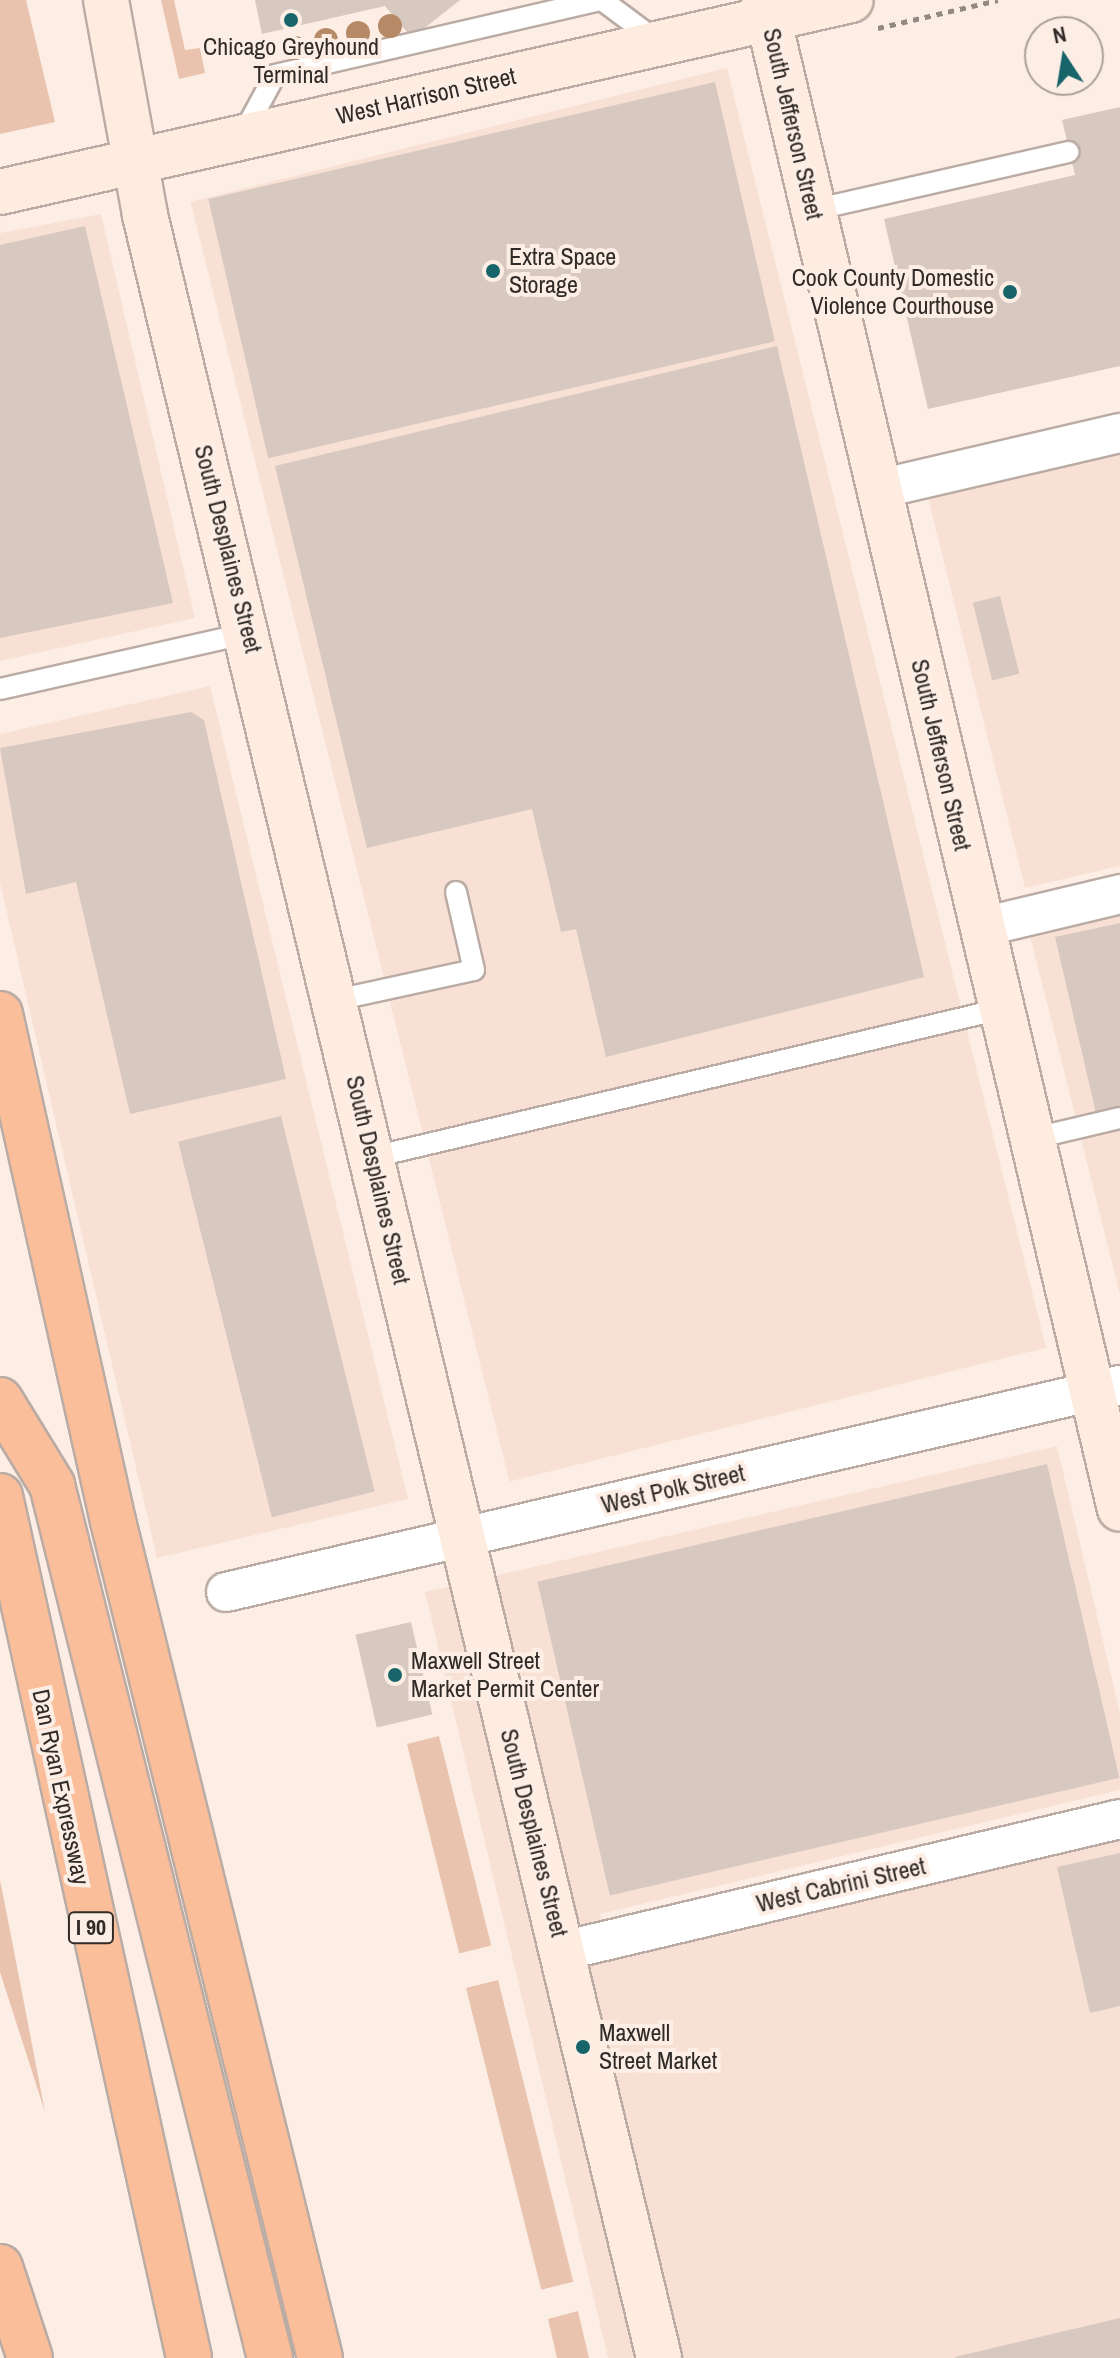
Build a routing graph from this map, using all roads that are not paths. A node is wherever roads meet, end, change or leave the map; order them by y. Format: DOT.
graph roads {
  1 [pos="106,0"];
  2 [pos="602,0"];
  3 [pos="851,0"];
  4 [pos="766,10"];
  5 [pos="660,43"];
  6 [pos="241,138"];
  7 [pos="1069,152"];
  8 [pos="138,162"];
  9 [pos="0,192"];
  10 [pos="813,210"];
  11 [pos="1120,433"];
  12 [pos="879,489"];
  13 [pos="249,633"];
  14 [pos="0,689"];
  15 [pos="456,892"];
  16 [pos="1120,894"];
  17 [pos="982,927"];
  18 [pos="336,1000"];
  19 [pos="1001,1009"];
  20 [pos="0,1014"];
  21 [pos="1120,1118"];
  22 [pos="1031,1139"];
  23 [pos="373,1157"];
  24 [pos="1106,1389"];
  25 [pos="0,1400"];
  26 [pos="0,1496"];
  27 [pos="1120,1509"];
  28 [pos="463,1538"];
  29 [pos="226,1592"];
  30 [pos="1120,1819"];
  31 [pos="562,1951"];
  32 [pos="2,2276"];
  33 [pos="30,2358"];
  34 [pos="189,2358"];
  35 [pos="270,2358"];
  36 [pos="320,2358"];
  37 [pos="659,2358"];
  1 -- 8 [label="main road, South Desplaines Street"];
  2 -- 5 [label="lane"];
  2 -- 6 [label="lane"];
  3 -- 4 [label="main road, West Harrison Street"];
  4 -- 5 [label="main road, West Harrison Street"];
  4 -- 10 [label="main road, South Jefferson Street"];
  5 -- 6 [label="main road, West Harrison Street"];
  6 -- 8 [label="main road, West Harrison Street"];
  7 -- 10 [label="lane"];
  8 -- 9 [label="main road, West Harrison Street"];
  8 -- 13 [label="main road, South Desplaines Street"];
  10 -- 12 [label="main road, South Jefferson Street"];
  11 -- 12 [label="street"];
  12 -- 17 [label="main road, South Jefferson Street"];
  13 -- 14 [label="lane"];
  13 -- 18 [label="main road, South Desplaines Street"];
  15 -- 18 [label="lane"];
  16 -- 17 [label="street"];
  17 -- 19 [label="main road, South Jefferson Street"];
  18 -- 23 [label="main road, South Desplaines Street"];
  19 -- 22 [label="main road, South Jefferson Street"];
  19 -- 23 [label="lane"];
  20 -- 36 [label="highway"];
  21 -- 22 [label="lane"];
  22 -- 24 [label="main road, South Jefferson Street"];
  23 -- 28 [label="main road, South Desplaines Street"];
  24 -- 27 [label="main road, South Jefferson Street"];
  24 -- 28 [label="street, West Polk Street"];
  25 -- 35 [label="highway"];
  26 -- 34 [label="highway, Dan Ryan Expressway / I 90"];
  28 -- 29 [label="street, West Polk Street"];
  28 -- 31 [label="main road, South Desplaines Street"];
  30 -- 31 [label="street, West Cabrini Street"];
  31 -- 37 [label="main road, South Desplaines Street"];
  32 -- 33 [label="highway"];
}
